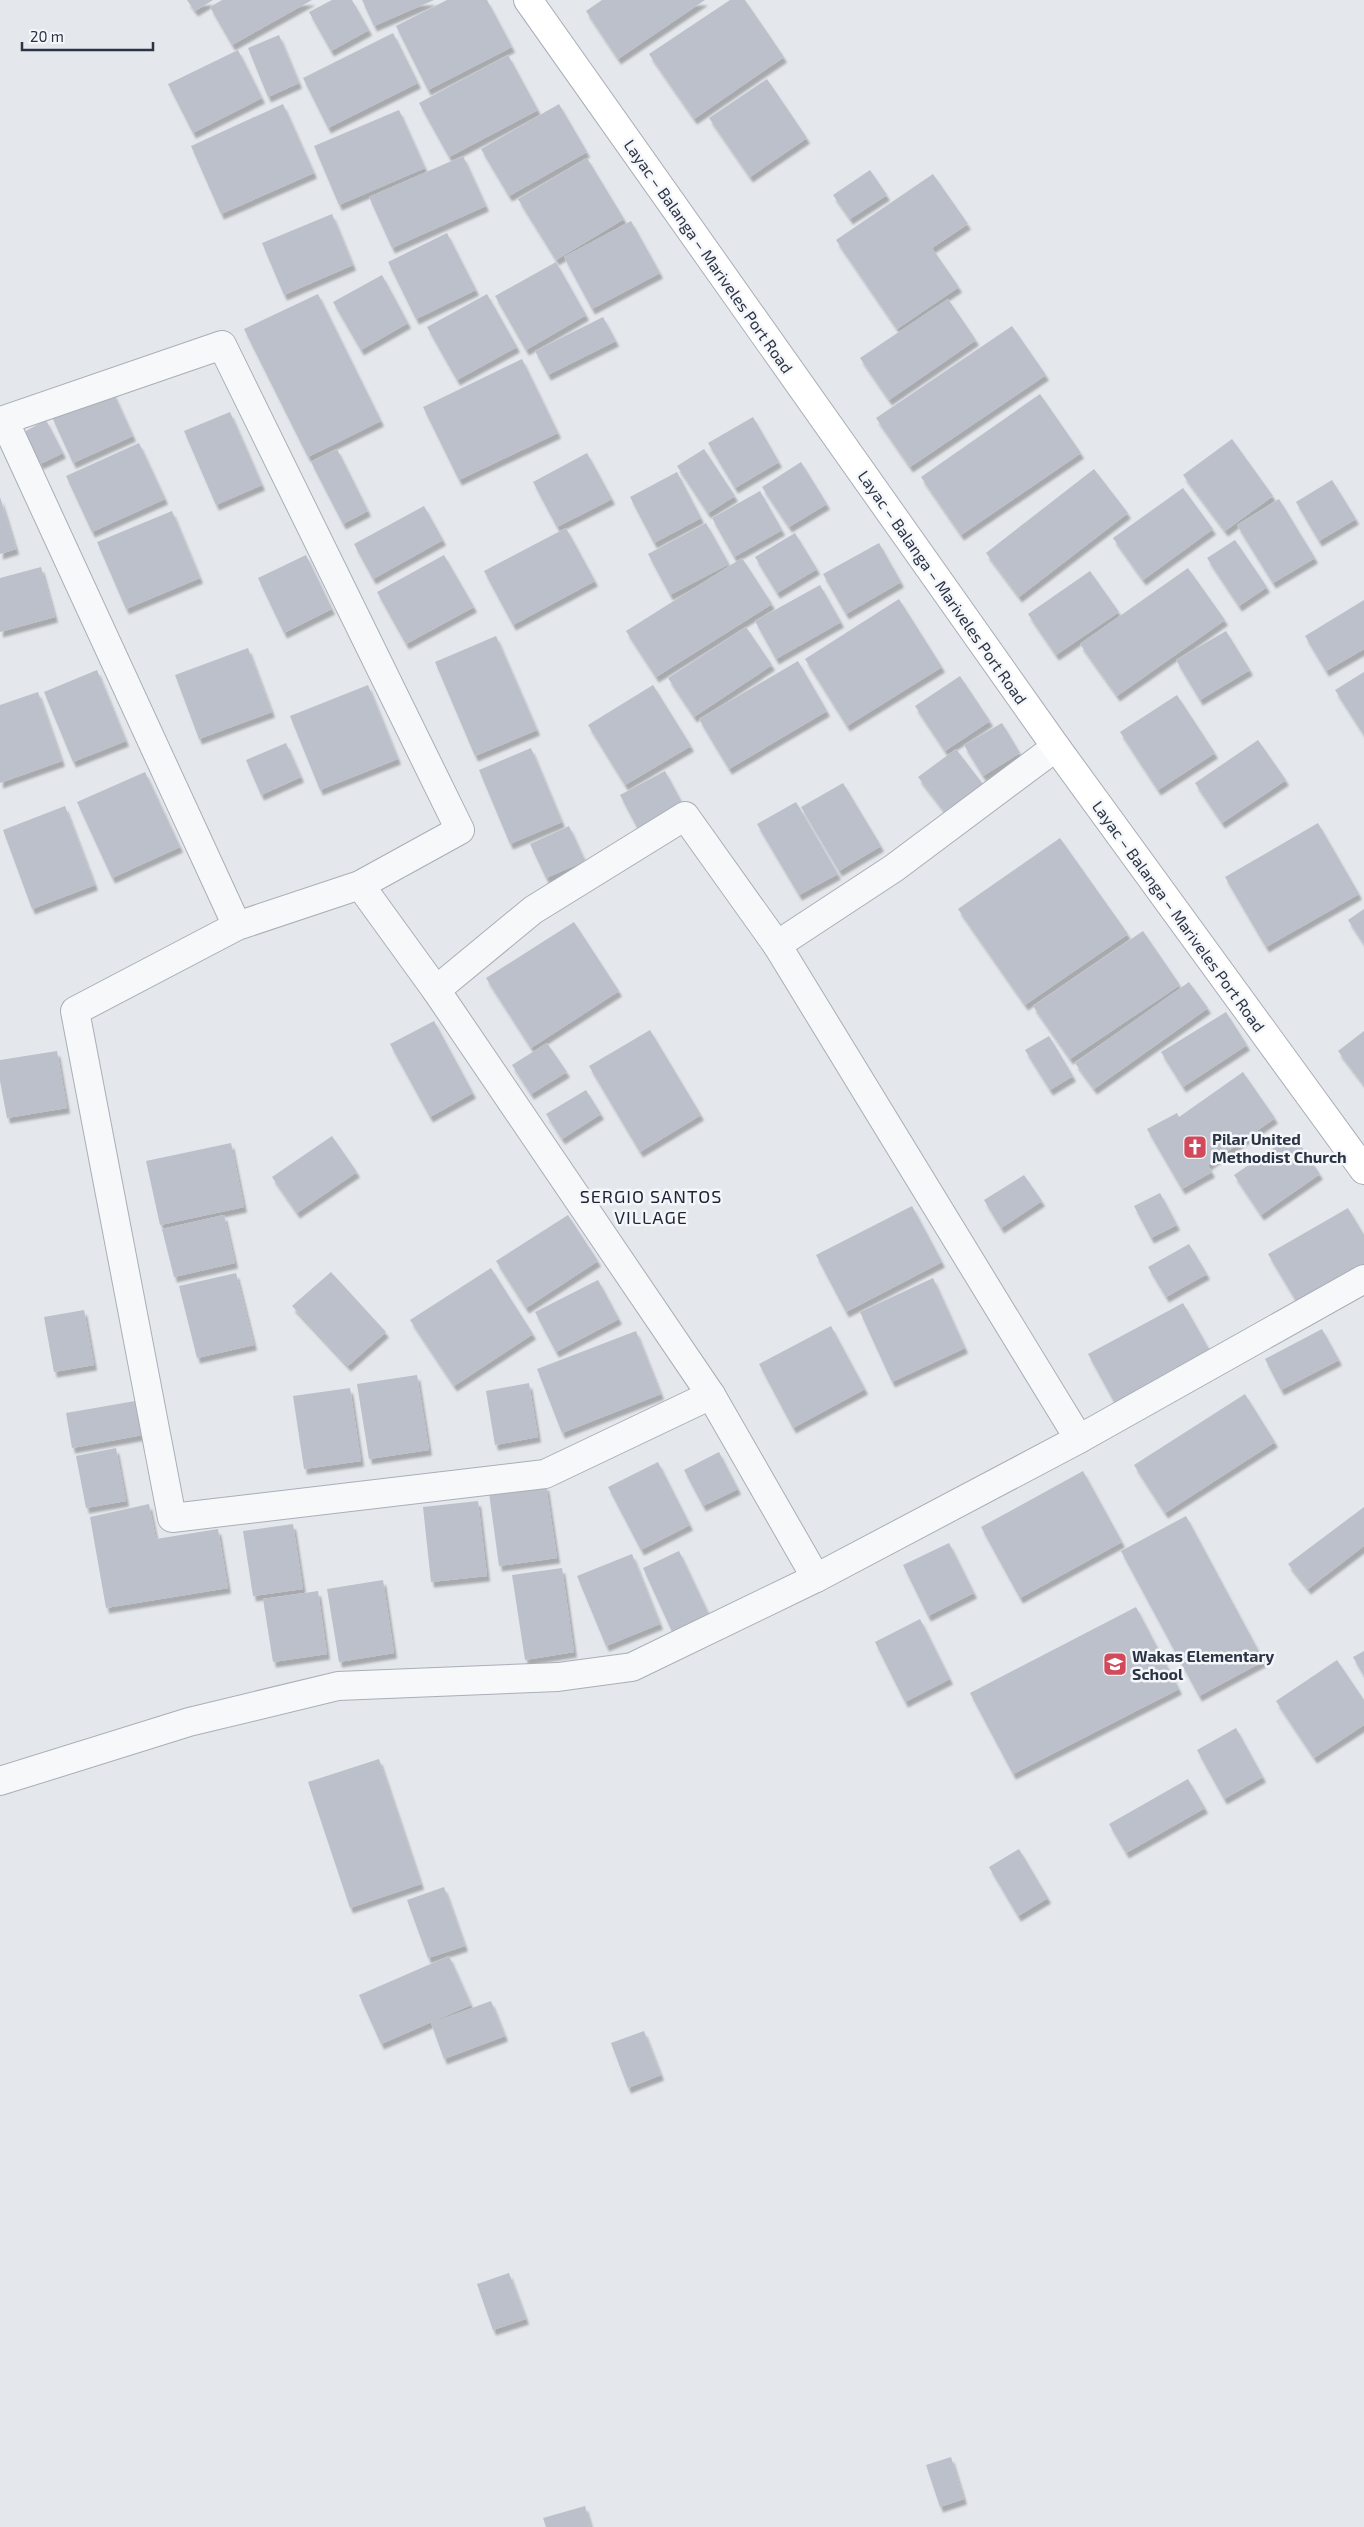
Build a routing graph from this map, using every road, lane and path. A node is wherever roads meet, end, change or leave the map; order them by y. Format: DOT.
graph roads {
  1 [pos="528,0"];
  2 [pos="1056,747"];
  3 [pos="360,885"];
  4 [pos="237,926"];
  5 [pos="777,945"];
  6 [pos="436,990"];
  7 [pos="1364,1170"];
  8 [pos="1364,1279"];
  9 [pos="711,1395"];
  10 [pos="1079,1439"];
  11 [pos="816,1578"];
  12 [pos="0,1781"];
  1 -- 2 [label="main road, Layac – Balanga – Mariveles Port Road"];
  2 -- 5 [label="street"];
  2 -- 7 [label="main road, Layac – Balanga – Mariveles Port Road"];
  3 -- 4 [label="street"];
  3 -- 4 [label="street"];
  3 -- 6 [label="street"];
  4 -- 9 [label="street"];
  5 -- 6 [label="street"];
  5 -- 10 [label="street"];
  6 -- 9 [label="street"];
  8 -- 10 [label="street"];
  9 -- 11 [label="street"];
  10 -- 11 [label="street"];
  11 -- 12 [label="street"];
}
